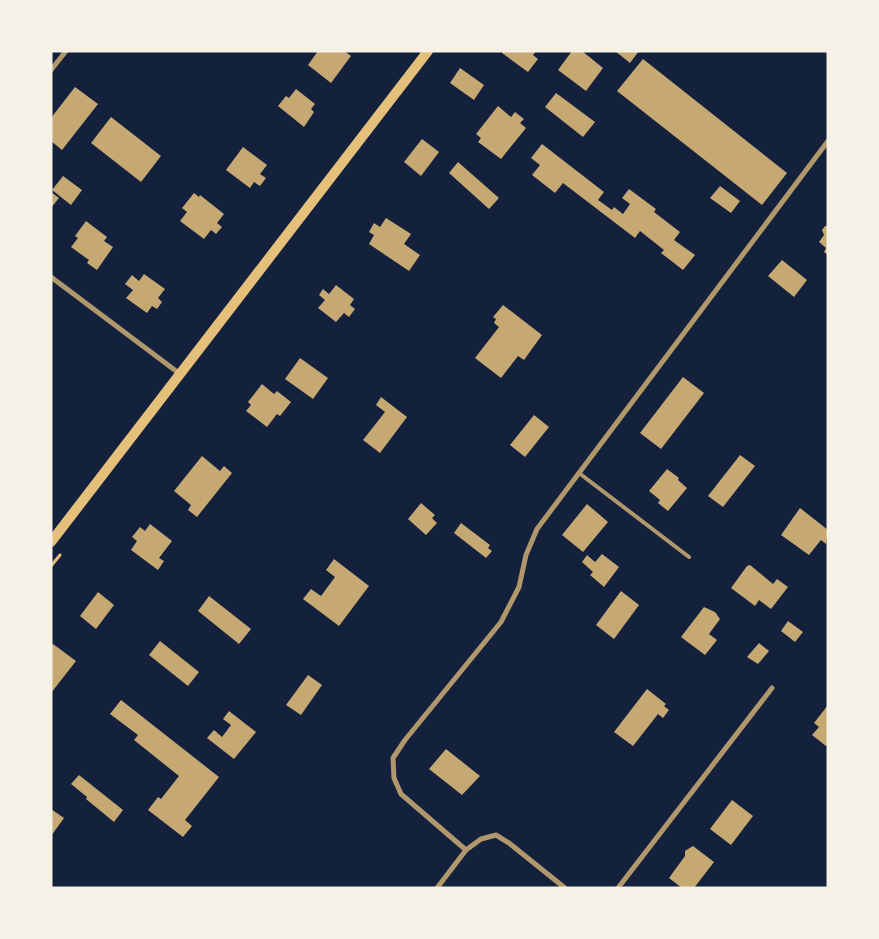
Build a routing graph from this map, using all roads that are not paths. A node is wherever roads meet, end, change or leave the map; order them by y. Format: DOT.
graph roads {
  1 [pos="66,51"];
  2 [pos="428,51"];
  3 [pos="51,70"];
  4 [pos="828,141"];
  5 [pos="51,277"];
  6 [pos="180,374"];
  7 [pos="579,473"];
  8 [pos="51,542"];
  9 [pos="689,557"];
  10 [pos="772,688"];
  11 [pos="466,850"];
  12 [pos="437,888"];
  13 [pos="565,888"];
  14 [pos="618,888"];
  1 -- 3 [label="street"];
  2 -- 6 [label="main road"];
  4 -- 7 [label="street"];
  5 -- 6 [label="street"];
  6 -- 8 [label="main road"];
  7 -- 9 [label="lane"];
  7 -- 11 [label="street"];
  10 -- 14 [label="street"];
  11 -- 12 [label="street"];
  11 -- 13 [label="street"];
}
